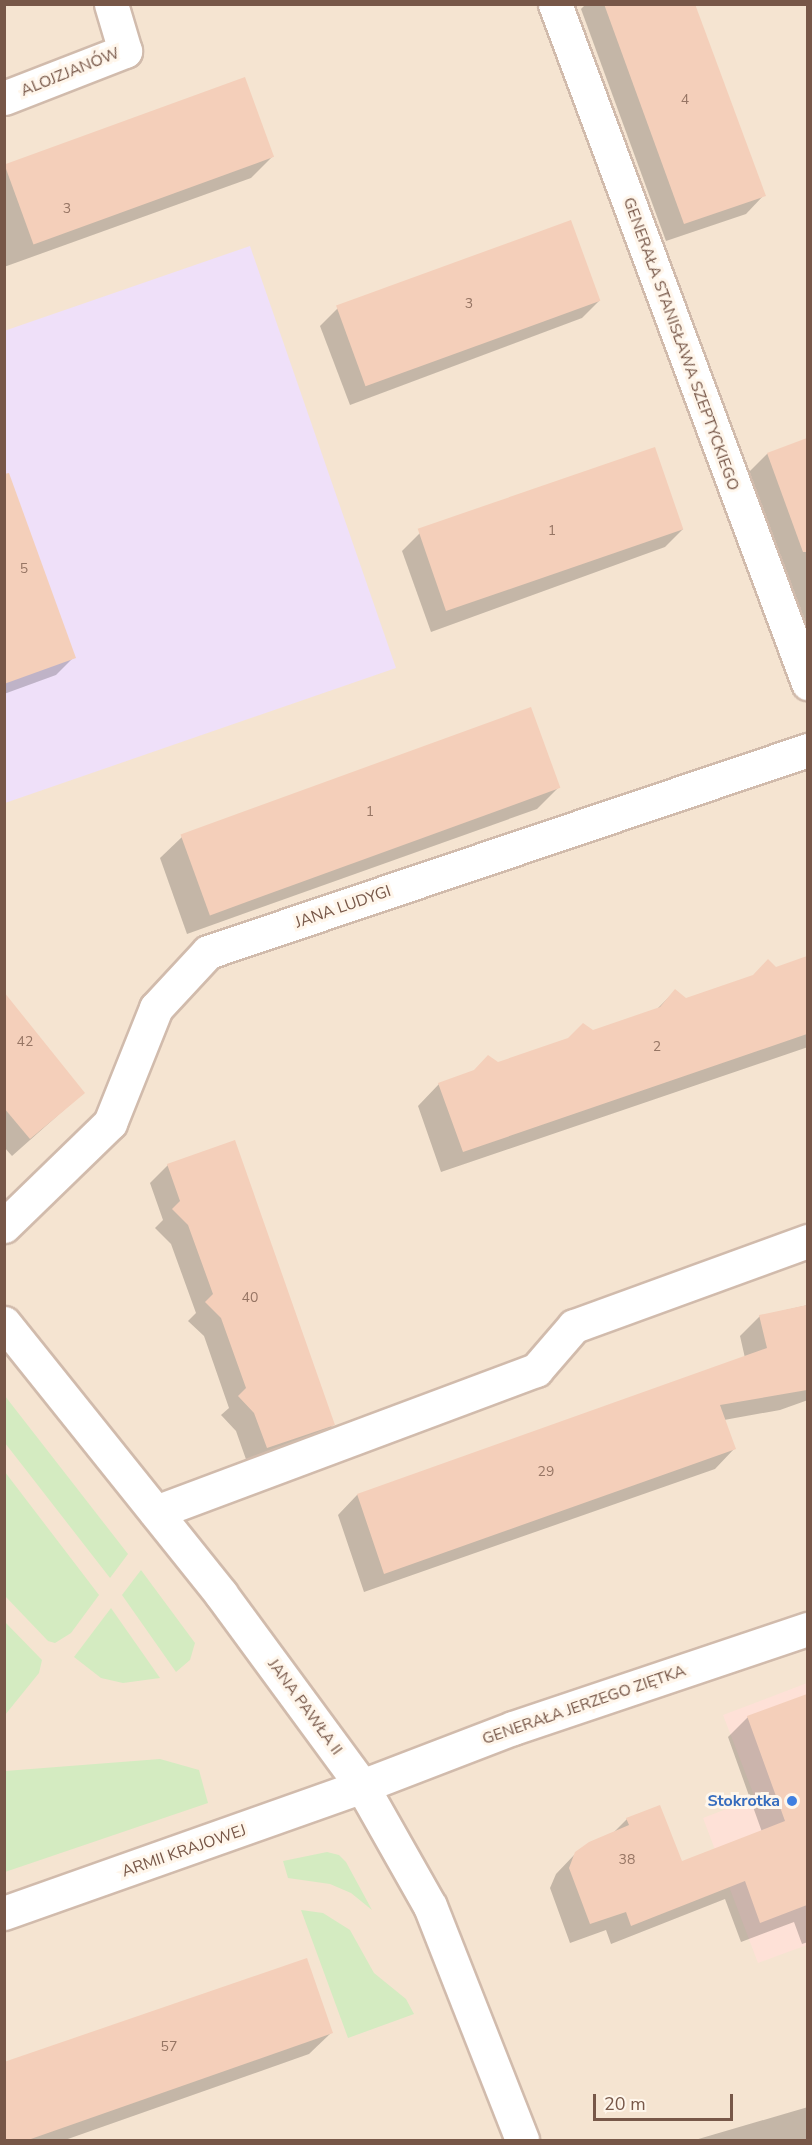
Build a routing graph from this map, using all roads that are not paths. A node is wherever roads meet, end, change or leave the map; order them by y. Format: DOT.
graph roads {
  1 [pos="111,4"];
  2 [pos="555,4"];
  3 [pos="4,98"];
  4 [pos="807,683"];
  5 [pos="807,750"];
  6 [pos="4,1226"];
  7 [pos="807,1241"];
  8 [pos="4,1323"];
  9 [pos="156,1512"];
  10 [pos="807,1629"];
  11 [pos="362,1786"];
  12 [pos="4,1913"];
  13 [pos="522,2140"];
  1 -- 3 [label="street, ALOJZJANÓW"];
  2 -- 4 [label="street, GENERAŁA STANISŁAWA SZEPTYCKIEGO"];
  5 -- 6 [label="street, JANA LUDYGI"];
  7 -- 9 [label="street"];
  8 -- 9 [label="street, JANA PAWŁA II"];
  9 -- 11 [label="street, JANA PAWŁA II"];
  10 -- 11 [label="street, GENERAŁA JERZEGO ZIĘTKA"];
  11 -- 12 [label="street, ARMII KRAJOWEJ"];
  11 -- 13 [label="street, JANA PAWŁA II"];
}
